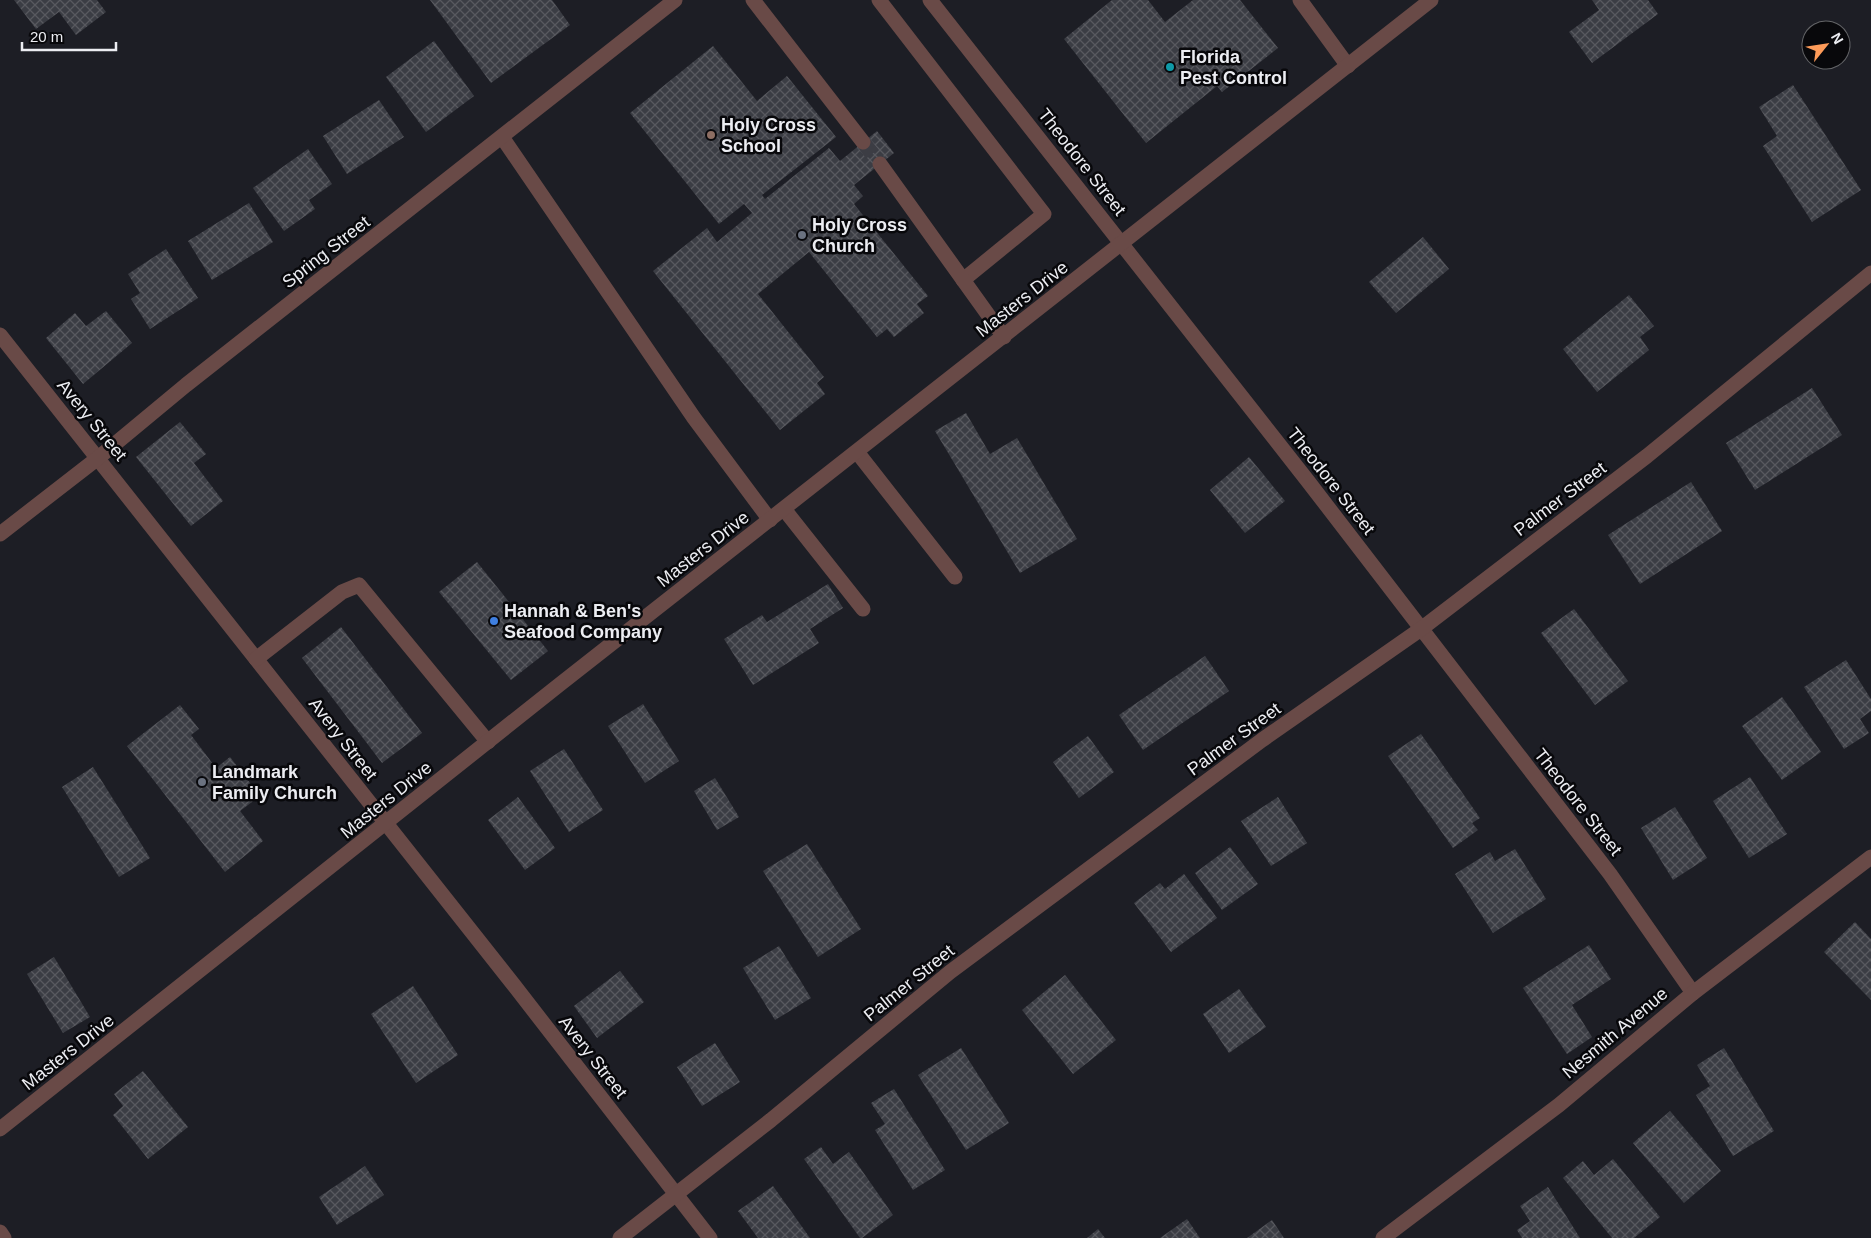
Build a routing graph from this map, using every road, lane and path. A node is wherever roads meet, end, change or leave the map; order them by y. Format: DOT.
graph roads {
  1 [pos="675,0"];
  2 [pos="753,0"];
  3 [pos="879,0"];
  4 [pos="930,0"];
  5 [pos="1300,0"];
  6 [pos="1431,0"];
  7 [pos="1348,66"];
  8 [pos="502,137"];
  9 [pos="863,142"];
  10 [pos="880,164"];
  11 [pos="1123,244"];
  12 [pos="1871,272"];
  13 [pos="963,280"];
  14 [pos="0,335"];
  15 [pos="1004,338"];
  16 [pos="858,452"];
  17 [pos="98,458"];
  18 [pos="784,509"];
  19 [pos="770,520"];
  20 [pos="0,534"];
  21 [pos="955,577"];
  22 [pos="863,609"];
  23 [pos="1421,629"];
  24 [pos="256,659"];
  25 [pos="488,742"];
  26 [pos="386,824"];
  27 [pos="1871,857"];
  28 [pos="1692,993"];
  29 [pos="0,1129"];
  30 [pos="676,1195"];
  31 [pos="0,1232"];
  32 [pos="4,1238"];
  33 [pos="620,1238"];
  34 [pos="710,1238"];
  35 [pos="1383,1238"];
  1 -- 8 [label="street, Spring Street"];
  2 -- 9 [label="street"];
  3 -- 13 [label="street"];
  4 -- 11 [label="street, Theodore Street"];
  5 -- 7 [label="street"];
  6 -- 7 [label="street, Masters Drive"];
  7 -- 11 [label="street, Masters Drive"];
  8 -- 17 [label="street, Spring Street"];
  8 -- 19 [label="street"];
  10 -- 13 [label="street"];
  11 -- 15 [label="street, Masters Drive"];
  11 -- 23 [label="street, Theodore Street"];
  12 -- 23 [label="street, Palmer Street"];
  13 -- 15 [label="street"];
  14 -- 17 [label="street, Avery Street"];
  15 -- 16 [label="street, Masters Drive"];
  16 -- 18 [label="street, Masters Drive"];
  16 -- 21 [label="street"];
  17 -- 20 [label="street, Spring Street"];
  17 -- 24 [label="street, Avery Street"];
  18 -- 19 [label="street, Masters Drive"];
  18 -- 22 [label="street"];
  19 -- 25 [label="street, Masters Drive"];
  23 -- 28 [label="street, Theodore Street"];
  23 -- 30 [label="street, Palmer Street"];
  24 -- 25 [label="street"];
  24 -- 26 [label="street, Avery Street"];
  25 -- 26 [label="street, Masters Drive"];
  26 -- 29 [label="street, Masters Drive"];
  26 -- 30 [label="street, Avery Street"];
  27 -- 28 [label="street, Nesmith Avenue"];
  28 -- 35 [label="street, Nesmith Avenue"];
  30 -- 33 [label="street, Palmer Street"];
  30 -- 34 [label="street, Avery Street"];
  31 -- 32 [label="street"];
}
